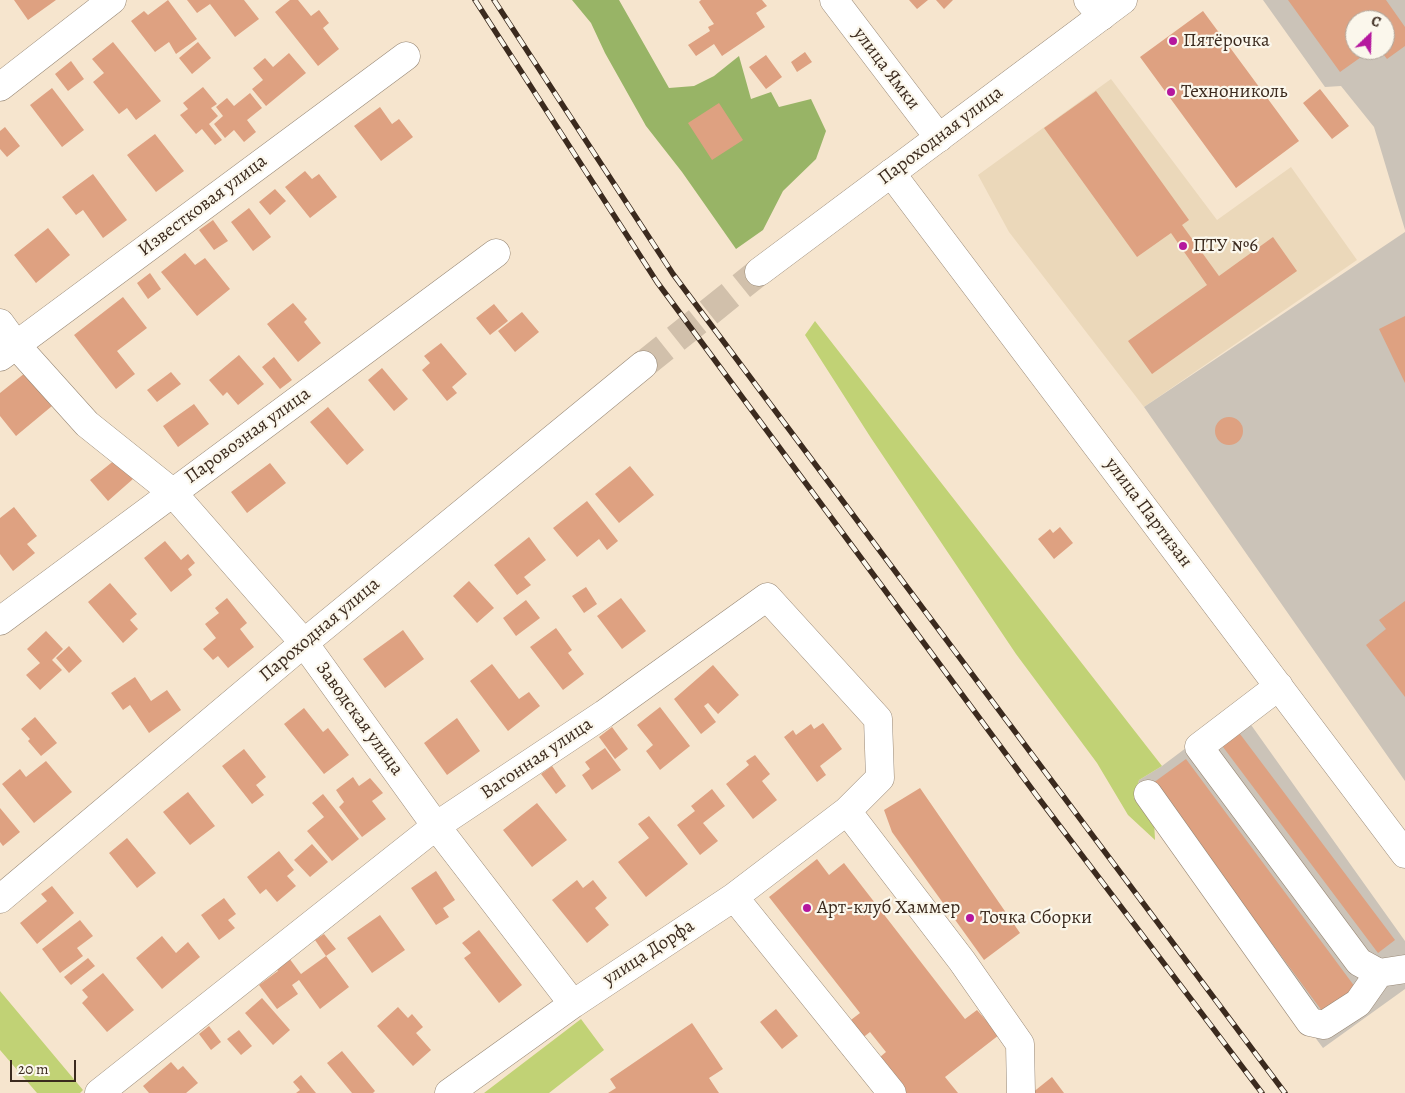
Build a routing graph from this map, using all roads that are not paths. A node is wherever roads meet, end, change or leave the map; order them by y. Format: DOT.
graph roads {
  1 [pos="112,0"];
  2 [pos="834,0"];
  3 [pos="1123,0"];
  4 [pos="1095,8"];
  5 [pos="406,56"];
  6 [pos="0,87"];
  7 [pos="938,138"];
  8 [pos="891,173"];
  9 [pos="496,253"];
  10 [pos="759,272"];
  11 [pos="0,322"];
  12 [pos="8,351"];
  13 [pos="643,365"];
  14 [pos="172,492"];
  15 [pos="0,621"];
  16 [pos="304,643"];
  17 [pos="1279,686"];
  18 [pos="1148,794"];
  19 [pos="847,811"];
  20 [pos="436,826"];
  21 [pos="1405,854"];
  22 [pos="734,897"];
  23 [pos="0,899"];
  24 [pos="1392,971"];
  25 [pos="573,1004"];
  26 [pos="99,1093"];
  27 [pos="449,1093"];
  28 [pos="892,1093"];
  29 [pos="1021,1093"];
  1 -- 6 [label="street"];
  2 -- 7 [label="street, улица Ямки"];
  3 -- 4 [label="street, Пароходная улица"];
  4 -- 7 [label="street, Пароходная улица"];
  5 -- 12 [label="street, Известковая улица"];
  7 -- 8 [label="street, Пароходная улица"];
  8 -- 10 [label="street, Пароходная улица"];
  8 -- 17 [label="street, улица Партизан"];
  9 -- 14 [label="street, Паровозная улица"];
  11 -- 12 [label="street, Заводская улица"];
  12 -- 14 [label="street, Заводская улица"];
  13 -- 16 [label="street, Пароходная улица"];
  14 -- 15 [label="street, Паровозная улица"];
  14 -- 16 [label="street, Заводская улица"];
  16 -- 20 [label="street, Заводская улица"];
  16 -- 23 [label="street, Пароходная улица"];
  17 -- 21 [label="street, улица Партизан"];
  17 -- 24 [label="street"];
  18 -- 24 [label="street"];
  19 -- 20 [label="street, Вагонная улица"];
  19 -- 22 [label="street, улица Дорфа"];
  19 -- 29 [label="street"];
  20 -- 25 [label="street, Заводская улица"];
  20 -- 26 [label="street, Вагонная улица"];
  22 -- 25 [label="street, улица Дорфа"];
  22 -- 28 [label="street"];
  25 -- 27 [label="street, улица Дорфа"];
}
